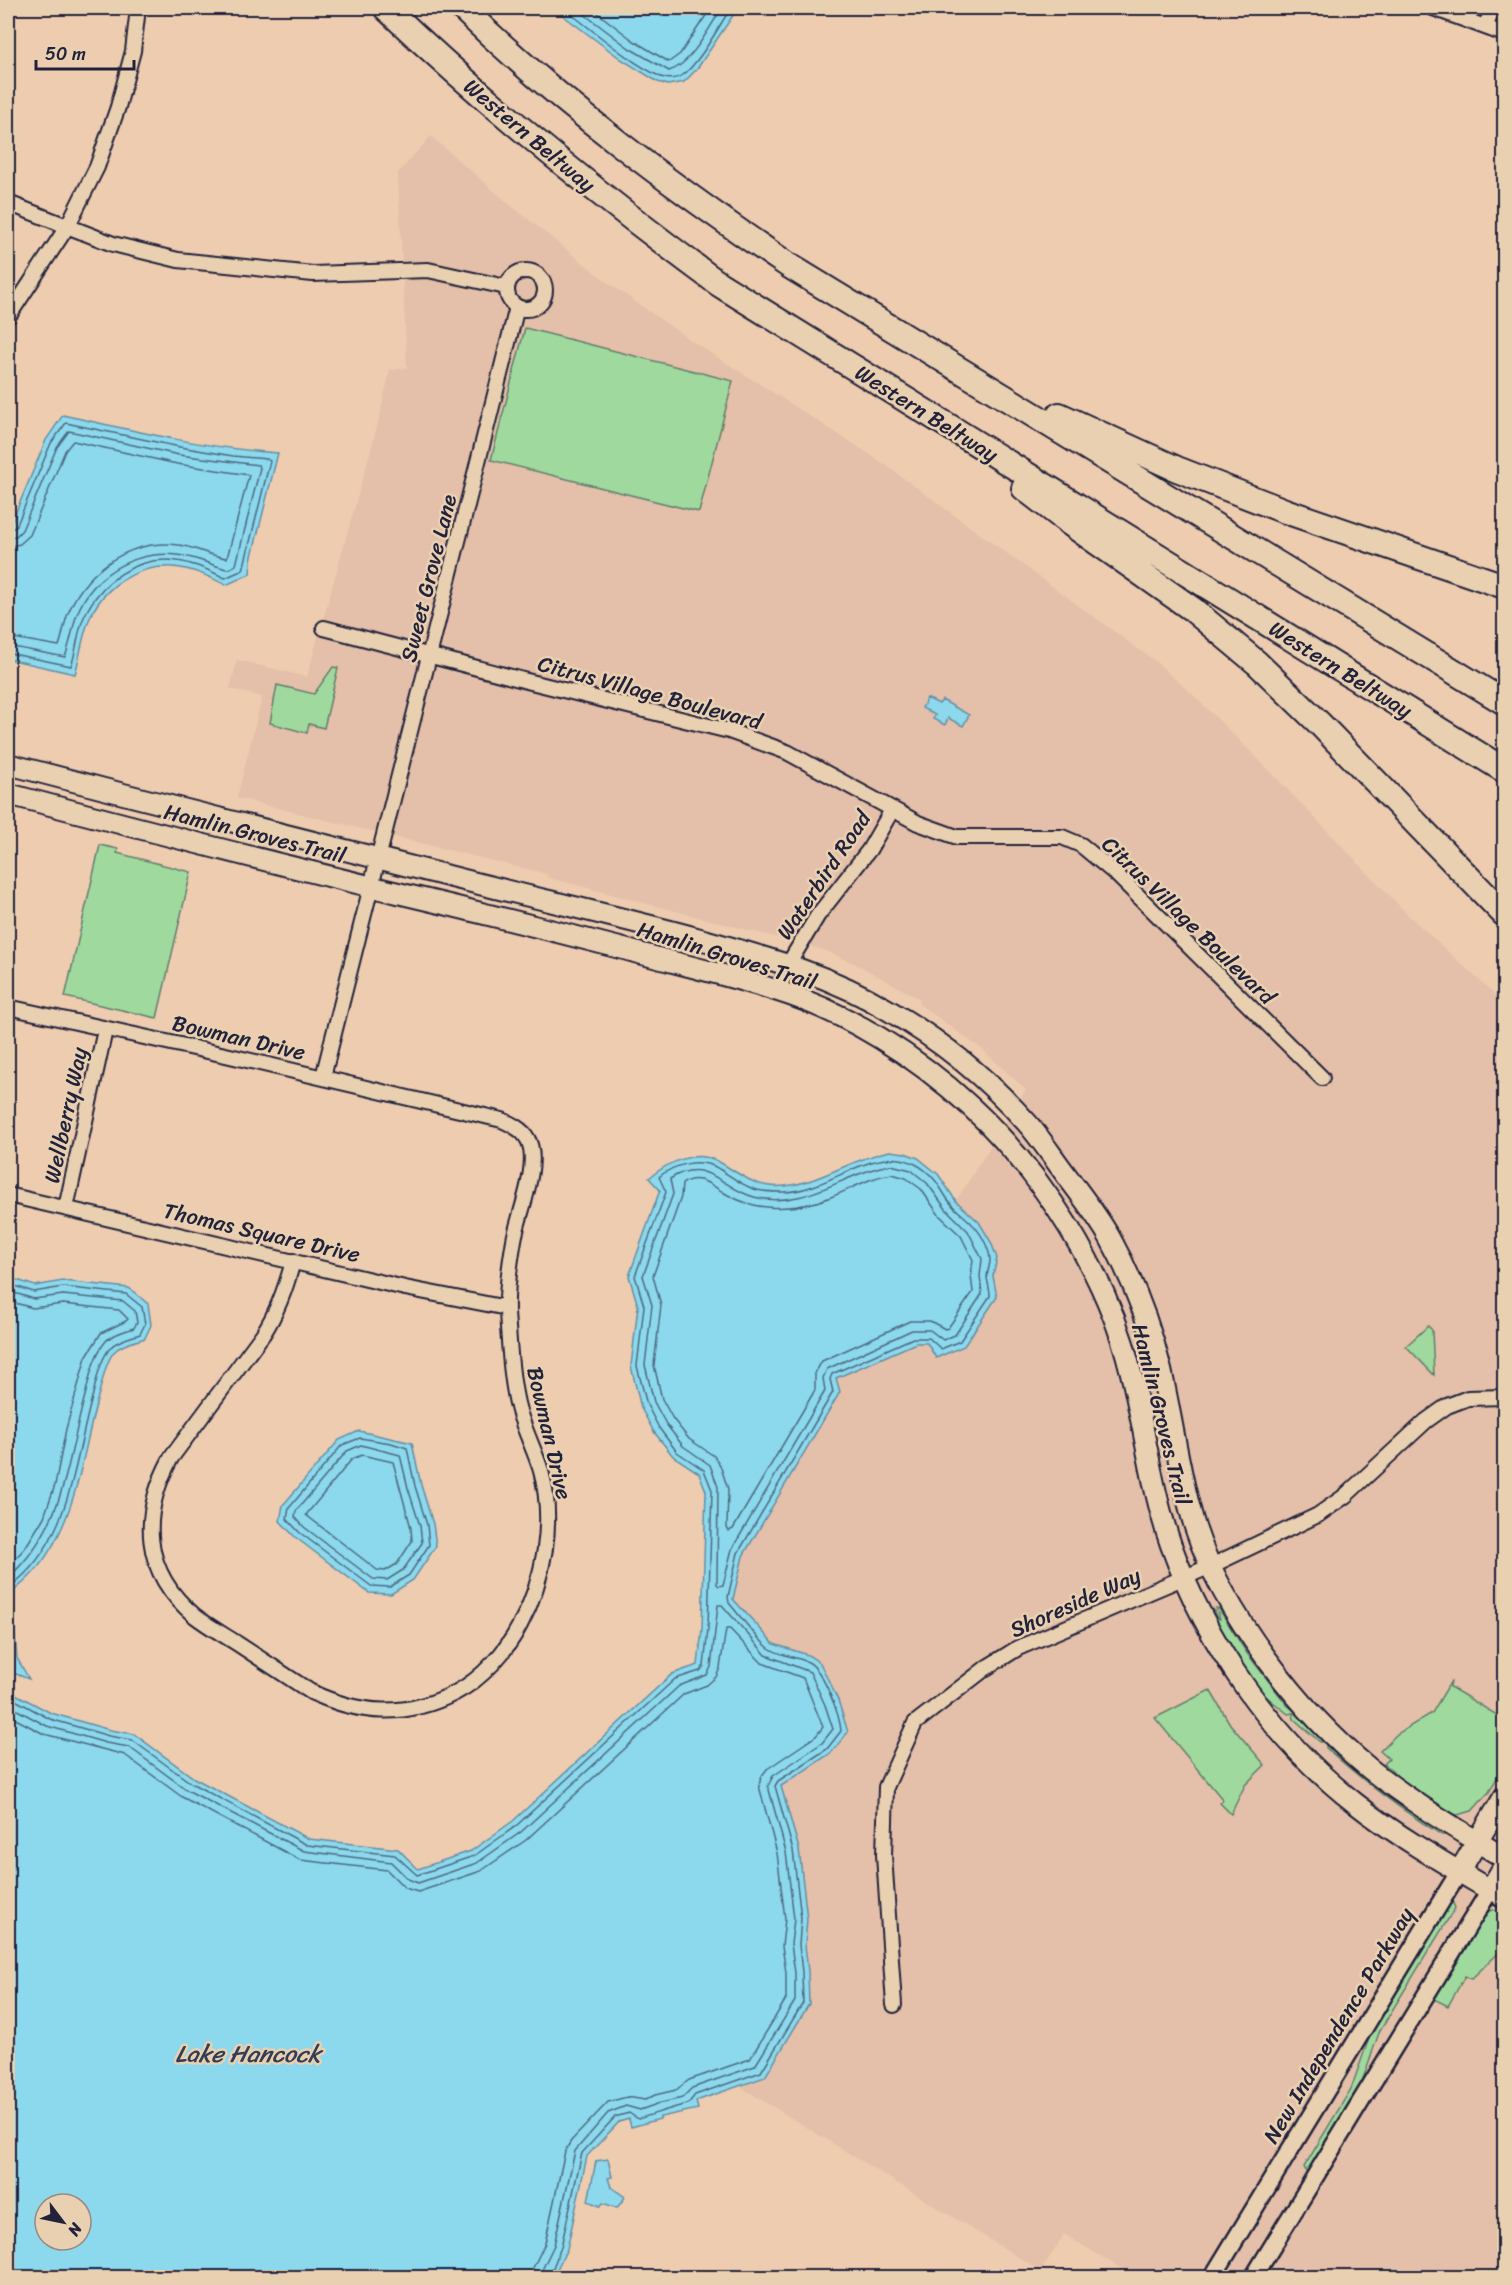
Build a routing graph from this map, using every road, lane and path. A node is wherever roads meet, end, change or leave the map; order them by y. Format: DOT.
graph roads {
  1 [pos="138,8"];
  2 [pos="386,8"];
  3 [pos="462,8"];
  4 [pos="1433,8"];
  5 [pos="1494,8"];
  6 [pos="1485,26"];
  7 [pos="1504,33"];
  8 [pos="8,202"];
  9 [pos="67,227"];
  10 [pos="506,287"];
  11 [pos="517,307"];
  12 [pos="8,317"];
  13 [pos="903,335"];
  14 [pos="934,418"];
  15 [pos="1504,586"];
  16 [pos="324,628"];
  17 [pos="430,656"];
  18 [pos="1504,702"];
  19 [pos="8,764"];
  20 [pos="1504,770"];
  21 [pos="8,794"];
  22 [pos="892,810"];
  23 [pos="378,858"];
  24 [pos="371,886"];
  25 [pos="1504,914"];
  26 [pos="789,963"];
  27 [pos="778,991"];
  28 [pos="8,1006"];
  29 [pos="105,1030"];
  30 [pos="322,1077"];
  31 [pos="1322,1078"];
  32 [pos="8,1195"];
  33 [pos="66,1208"];
  34 [pos="293,1261"];
  35 [pos="507,1308"];
  36 [pos="1504,1397"];
  37 [pos="1211,1566"];
  38 [pos="1184,1577"];
  39 [pos="1504,1797"];
  40 [pos="1478,1841"];
  41 [pos="1504,1858"];
  42 [pos="1504,1866"];
  43 [pos="1459,1872"];
  44 [pos="1497,1895"];
  45 [pos="894,2005"];
  46 [pos="1212,2277"];
  47 [pos="1253,2277"];
  1 -- 9 [label="street"];
  2 -- 14 [label="highway, Western Beltway"];
  3 -- 13 [label="highway"];
  4 -- 6 [label="street"];
  5 -- 6 [label="street"];
  6 -- 7 [label="street"];
  8 -- 9 [label="street"];
  9 -- 10 [label="street"];
  9 -- 12 [label="street"];
  10 -- 11 [label="street"];
  10 -- 11 [label="street"];
  11 -- 17 [label="street, Sweet Grove Lane"];
  13 -- 15 [label="highway"];
  13 -- 18 [label="highway"];
  14 -- 20 [label="highway, Western Beltway"];
  14 -- 25 [label="highway"];
  16 -- 17 [label="street, Citrus Village Boulevard"];
  17 -- 22 [label="street, Citrus Village Boulevard"];
  17 -- 23 [label="street, Sweet Grove Lane"];
  19 -- 23 [label="main road, Hamlin Groves Trail"];
  21 -- 24 [label="main road, Hamlin Groves Trail"];
  22 -- 26 [label="street, Waterbird Road"];
  22 -- 31 [label="street, Citrus Village Boulevard"];
  23 -- 24 [label="street, Sweet Grove Lane"];
  23 -- 26 [label="main road, Hamlin Groves Trail"];
  24 -- 27 [label="main road, Hamlin Groves Trail"];
  24 -- 30 [label="street, Sweet Grove Lane"];
  26 -- 27 [label="street, Waterbird Road"];
  26 -- 37 [label="main road, Hamlin Groves Trail"];
  27 -- 38 [label="main road, Hamlin Groves Trail"];
  28 -- 29 [label="street, Bowman Drive"];
  29 -- 30 [label="street, Bowman Drive"];
  29 -- 33 [label="street, Wellberry Way"];
  30 -- 35 [label="street, Bowman Drive"];
  32 -- 33 [label="street, Thomas Square Drive"];
  33 -- 34 [label="street, Thomas Square Drive"];
  34 -- 35 [label="street, Thomas Square Drive"];
  34 -- 35 [label="street, Bowman Drive"];
  36 -- 37 [label="street, Shoreside Way"];
  37 -- 38 [label="street, Shoreside Way"];
  37 -- 40 [label="main road, Hamlin Groves Trail"];
  38 -- 43 [label="main road, Hamlin Groves Trail"];
  38 -- 45 [label="street, Shoreside Way"];
  39 -- 40 [label="main road, New Independence Parkway"];
  40 -- 41 [label="main road, Hamlin Groves Trail"];
  40 -- 43 [label="main road, New Independence Parkway"];
  42 -- 44 [label="main road"];
  43 -- 44 [label="main road, Hamlin Groves Trail"];
  43 -- 46 [label="street, New Independence Parkway"];
  44 -- 47 [label="street"];
}
